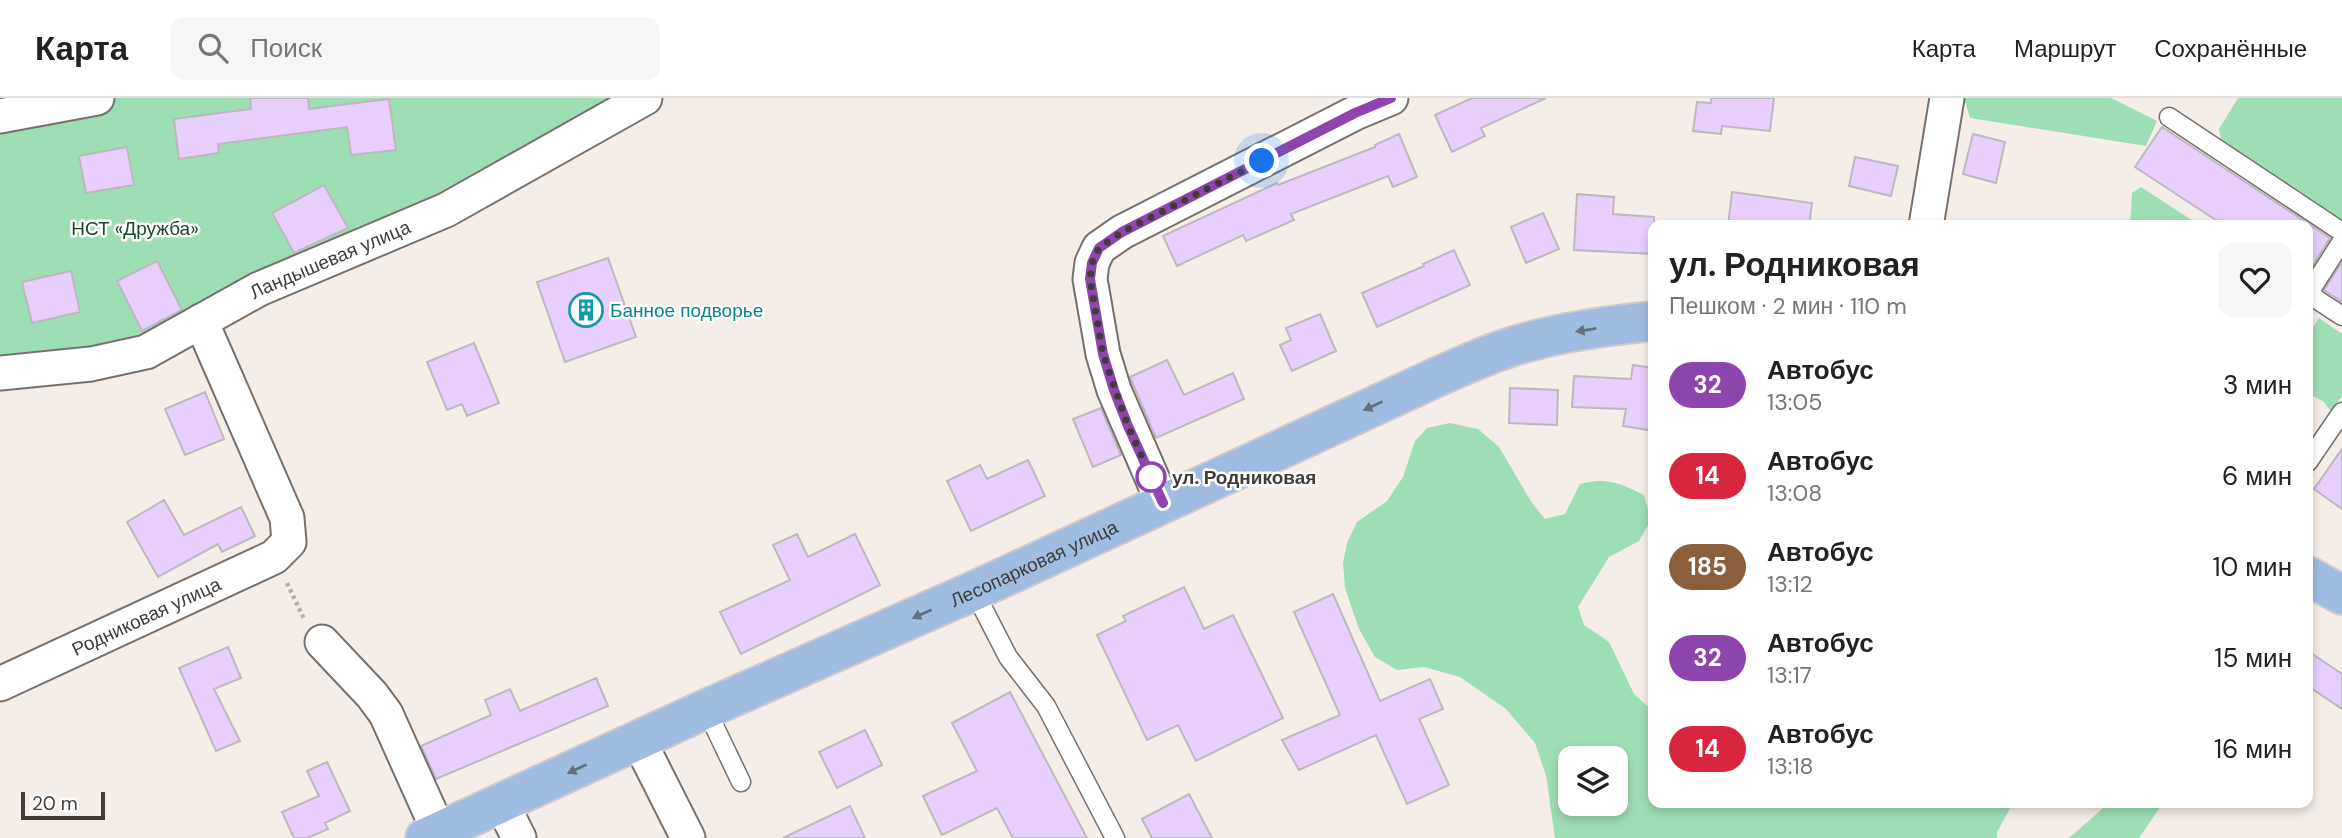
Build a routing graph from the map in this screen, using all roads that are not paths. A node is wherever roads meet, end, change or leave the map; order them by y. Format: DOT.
graph roads {
  1 [pos="97,98"];
  2 [pos="645,98"];
  3 [pos="1391,98"];
  4 [pos="1947,98"];
  5 [pos="59,101"];
  6 [pos="0,116"];
  7 [pos="2169,117"];
  8 [pos="1927,220"];
  9 [pos="2342,232"];
  10 [pos="2342,241"];
  11 [pos="2313,291"];
  12 [pos="2313,297"];
  13 [pos="2342,316"];
  14 [pos="201,321"];
  15 [pos="1648,322"];
  16 [pos="0,373"];
  17 [pos="2342,412"];
  18 [pos="2313,455"];
  19 [pos="1163,503"];
  20 [pos="2313,579"];
  21 [pos="974,591"];
  22 [pos="2342,595"];
  23 [pos="322,642"];
  24 [pos="0,684"];
  25 [pos="706,709"];
  26 [pos="639,741"];
  27 [pos="741,782"];
  28 [pos="502,803"];
  29 [pos="432,835"];
  30 [pos="519,838"];
  31 [pos="688,838"];
  32 [pos="1115,838"];
  1 -- 5 [label="street"];
  2 -- 14 [label="street, Ландышевая улица"];
  3 -- 19 [label="street"];
  4 -- 8 [label="street"];
  5 -- 6 [label="street"];
  7 -- 9 [label="lane"];
  10 -- 11 [label="lane"];
  12 -- 13 [label="lane"];
  14 -- 16 [label="street, Ландышевая улица"];
  14 -- 24 [label="street, Родниковая улица"];
  15 -- 19 [label="main road, Лесопарковая улица, one-way"];
  17 -- 18 [label="lane"];
  19 -- 21 [label="main road, Лесопарковая улица"];
  20 -- 22 [label="main road"];
  21 -- 25 [label="main road, Лесопарковая улица, one-way"];
  21 -- 32 [label="lane"];
  23 -- 29 [label="street"];
  25 -- 26 [label="main road, Лесопарковая улица"];
  25 -- 27 [label="lane"];
  26 -- 28 [label="main road, Лесопарковая улица, one-way"];
  26 -- 31 [label="street"];
  28 -- 29 [label="main road, Лесопарковая улица"];
  28 -- 30 [label="street"];
}
